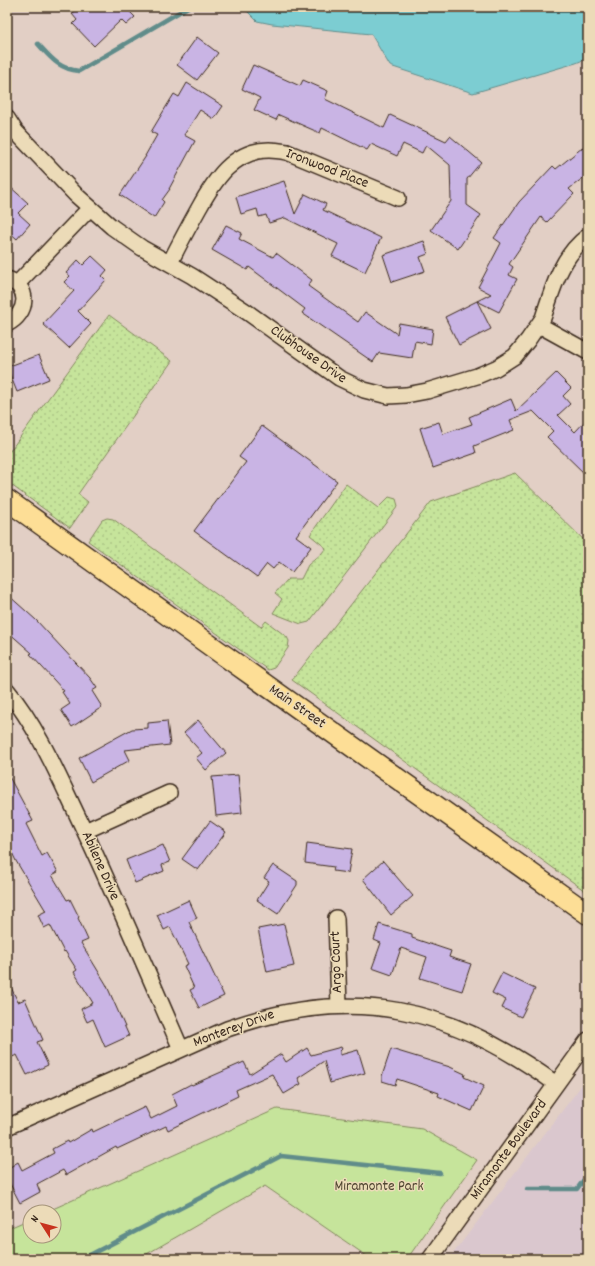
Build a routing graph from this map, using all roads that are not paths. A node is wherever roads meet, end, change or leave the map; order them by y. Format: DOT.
graph roads {
  1 [pos="7,118"];
  2 [pos="12,136"];
  3 [pos="398,198"];
  4 [pos="90,208"];
  5 [pos="588,236"];
  6 [pos="170,262"];
  7 [pos="12,281"];
  8 [pos="7,324"];
  9 [pos="539,325"];
  10 [pos="588,352"];
  11 [pos="7,500"];
  12 [pos="7,690"];
  13 [pos="169,793"];
  14 [pos="85,831"];
  15 [pos="588,914"];
  16 [pos="336,918"];
  17 [pos="339,1006"];
  18 [pos="588,1040"];
  19 [pos="182,1048"];
  20 [pos="556,1084"];
  21 [pos="7,1126"];
  22 [pos="430,1259"];
  1 -- 2 [label="street, Clubhouse Drive"];
  2 -- 4 [label="street, Clubhouse Drive"];
  3 -- 6 [label="street, Ironwood Place"];
  4 -- 6 [label="street, Clubhouse Drive"];
  4 -- 7 [label="street"];
  5 -- 9 [label="street, Clubhouse Drive"];
  6 -- 9 [label="street, Clubhouse Drive"];
  7 -- 8 [label="street"];
  9 -- 10 [label="street"];
  11 -- 15 [label="main road, Main Street"];
  12 -- 14 [label="street, Abilene Drive"];
  13 -- 14 [label="street"];
  14 -- 19 [label="street, Abilene Drive"];
  16 -- 17 [label="street, Argo Court"];
  17 -- 19 [label="street, Monterey Drive"];
  17 -- 20 [label="street, Monterey Drive"];
  18 -- 20 [label="street, Miramonte Boulevard"];
  19 -- 21 [label="street, Monterey Drive"];
  20 -- 22 [label="street, Miramonte Boulevard"];
}
